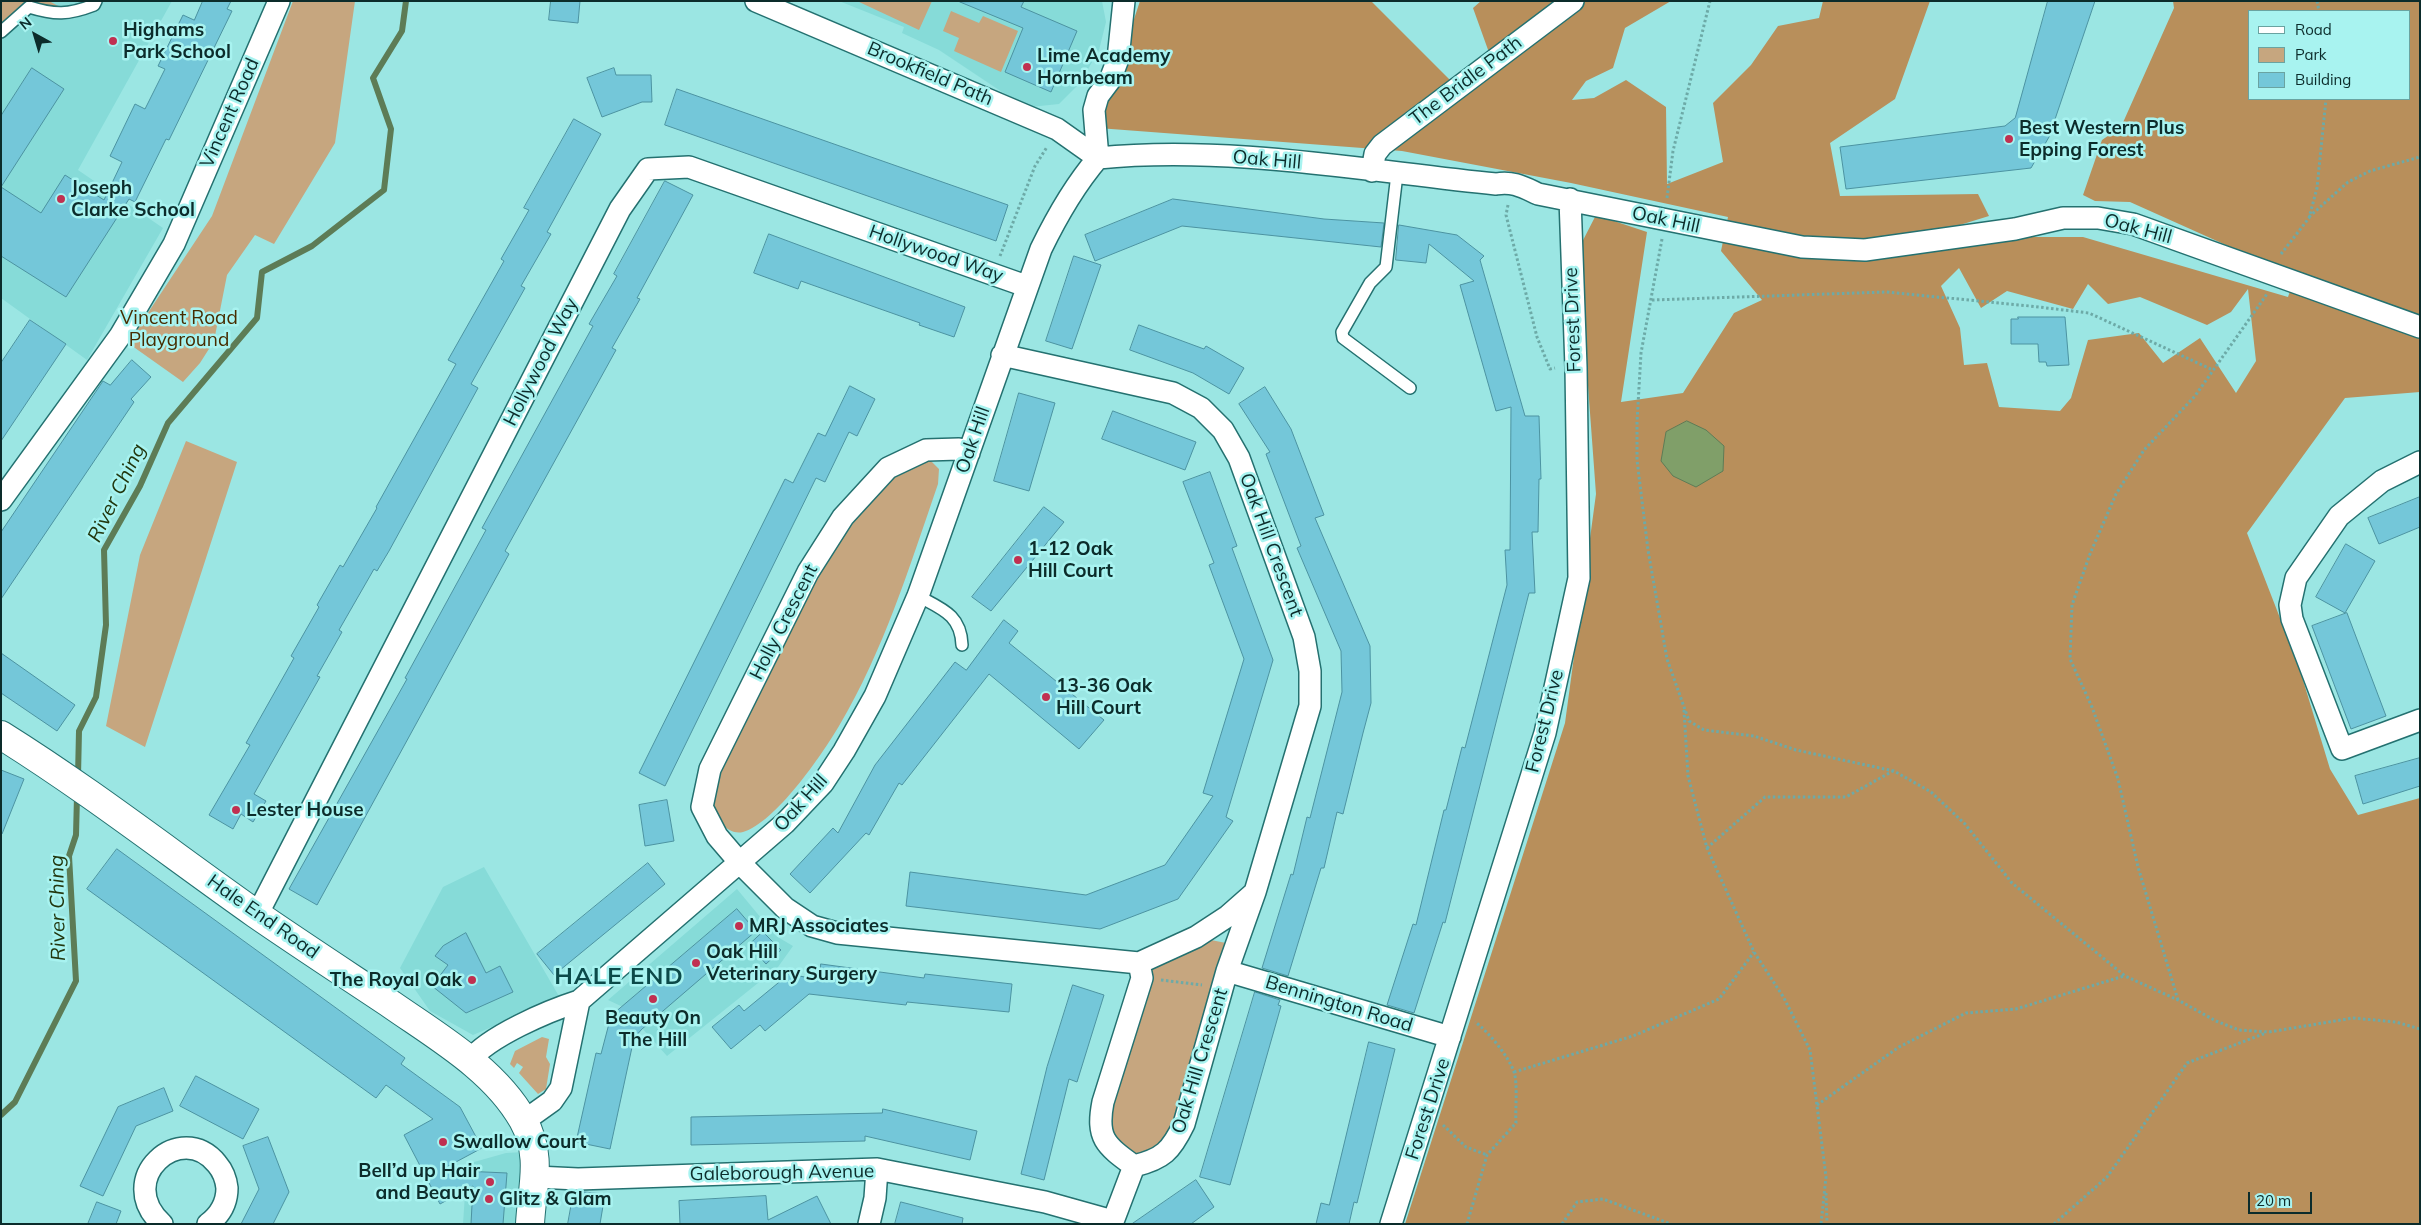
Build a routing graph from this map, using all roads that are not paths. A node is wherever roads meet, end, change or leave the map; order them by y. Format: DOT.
graph roads {
  1 [pos="96,1"];
  2 [pos="279,1"];
  3 [pos="756,1"];
  4 [pos="1573,1"];
  5 [pos="1122,3"];
  6 [pos="1,32"];
  7 [pos="1098,158"];
  8 [pos="1372,171"];
  9 [pos="1397,174"];
  10 [pos="1570,200"];
  11 [pos="1026,286"];
  12 [pos="2420,327"];
  13 [pos="1002,354"];
  14 [pos="1410,388"];
  15 [pos="968,452"];
  16 [pos="2420,462"];
  17 [pos="1,500"];
  18 [pos="918,596"];
  19 [pos="962,645"];
  20 [pos="2420,720"];
  21 [pos="1,735"];
  22 [pos="740,864"];
  23 [pos="1255,892"];
  24 [pos="257,914"];
  25 [pos="1141,970"];
  26 [pos="1225,979"];
  27 [pos="579,1001"];
  28 [pos="1450,1038"];
  29 [pos="469,1061"];
  30 [pos="524,1121"];
  31 [pos="1134,1166"];
  32 [pos="876,1169"];
  33 [pos="536,1177"];
  34 [pos="1112,1222"];
  35 [pos="162,1224"];
  36 [pos="208,1224"];
  37 [pos="530,1224"];
  38 [pos="869,1224"];
  39 [pos="1391,1224"];
  1 -- 6 [label="lane"];
  2 -- 17 [label="street, Vincent Road"];
  3 -- 7 [label="street, Brookfield Path"];
  4 -- 8 [label="street, The Bridle Path"];
  5 -- 7 [label="street"];
  7 -- 8 [label="street, Oak Hill"];
  7 -- 11 [label="street, Oak Hill"];
  8 -- 9 [label="street, Oak Hill"];
  9 -- 10 [label="street, Oak Hill"];
  9 -- 14 [label="lane"];
  10 -- 12 [label="street, Oak Hill"];
  10 -- 28 [label="street, Forest Drive"];
  11 -- 13 [label="street, Oak Hill"];
  11 -- 24 [label="street, Hollywood Way"];
  13 -- 15 [label="street, Oak Hill"];
  13 -- 23 [label="street, Oak Hill Crescent"];
  15 -- 18 [label="street, Oak Hill"];
  15 -- 22 [label="street, Holly Crescent"];
  16 -- 20 [label="street"];
  18 -- 19 [label="lane"];
  18 -- 22 [label="street, Oak Hill"];
  21 -- 24 [label="street, Hale End Road"];
  22 -- 25 [label="street"];
  22 -- 27 [label="street, Oak Hill"];
  23 -- 25 [label="street"];
  23 -- 26 [label="street, Oak Hill Crescent"];
  24 -- 29 [label="street, Hale End Road"];
  25 -- 31 [label="street"];
  26 -- 28 [label="street, Bennington Road"];
  26 -- 31 [label="street, Oak Hill Crescent"];
  27 -- 29 [label="street, Oak Hill"];
  27 -- 30 [label="street"];
  28 -- 39 [label="street, Forest Drive"];
  29 -- 30 [label="street, Hale End Road"];
  30 -- 33 [label="street, Hale End Road"];
  31 -- 34 [label="street"];
  32 -- 33 [label="street, Galeborough Avenue"];
  32 -- 34 [label="street, Galeborough Avenue"];
  32 -- 38 [label="street"];
  33 -- 37 [label="street, Hale End Road"];
  35 -- 36 [label="street"];
}
